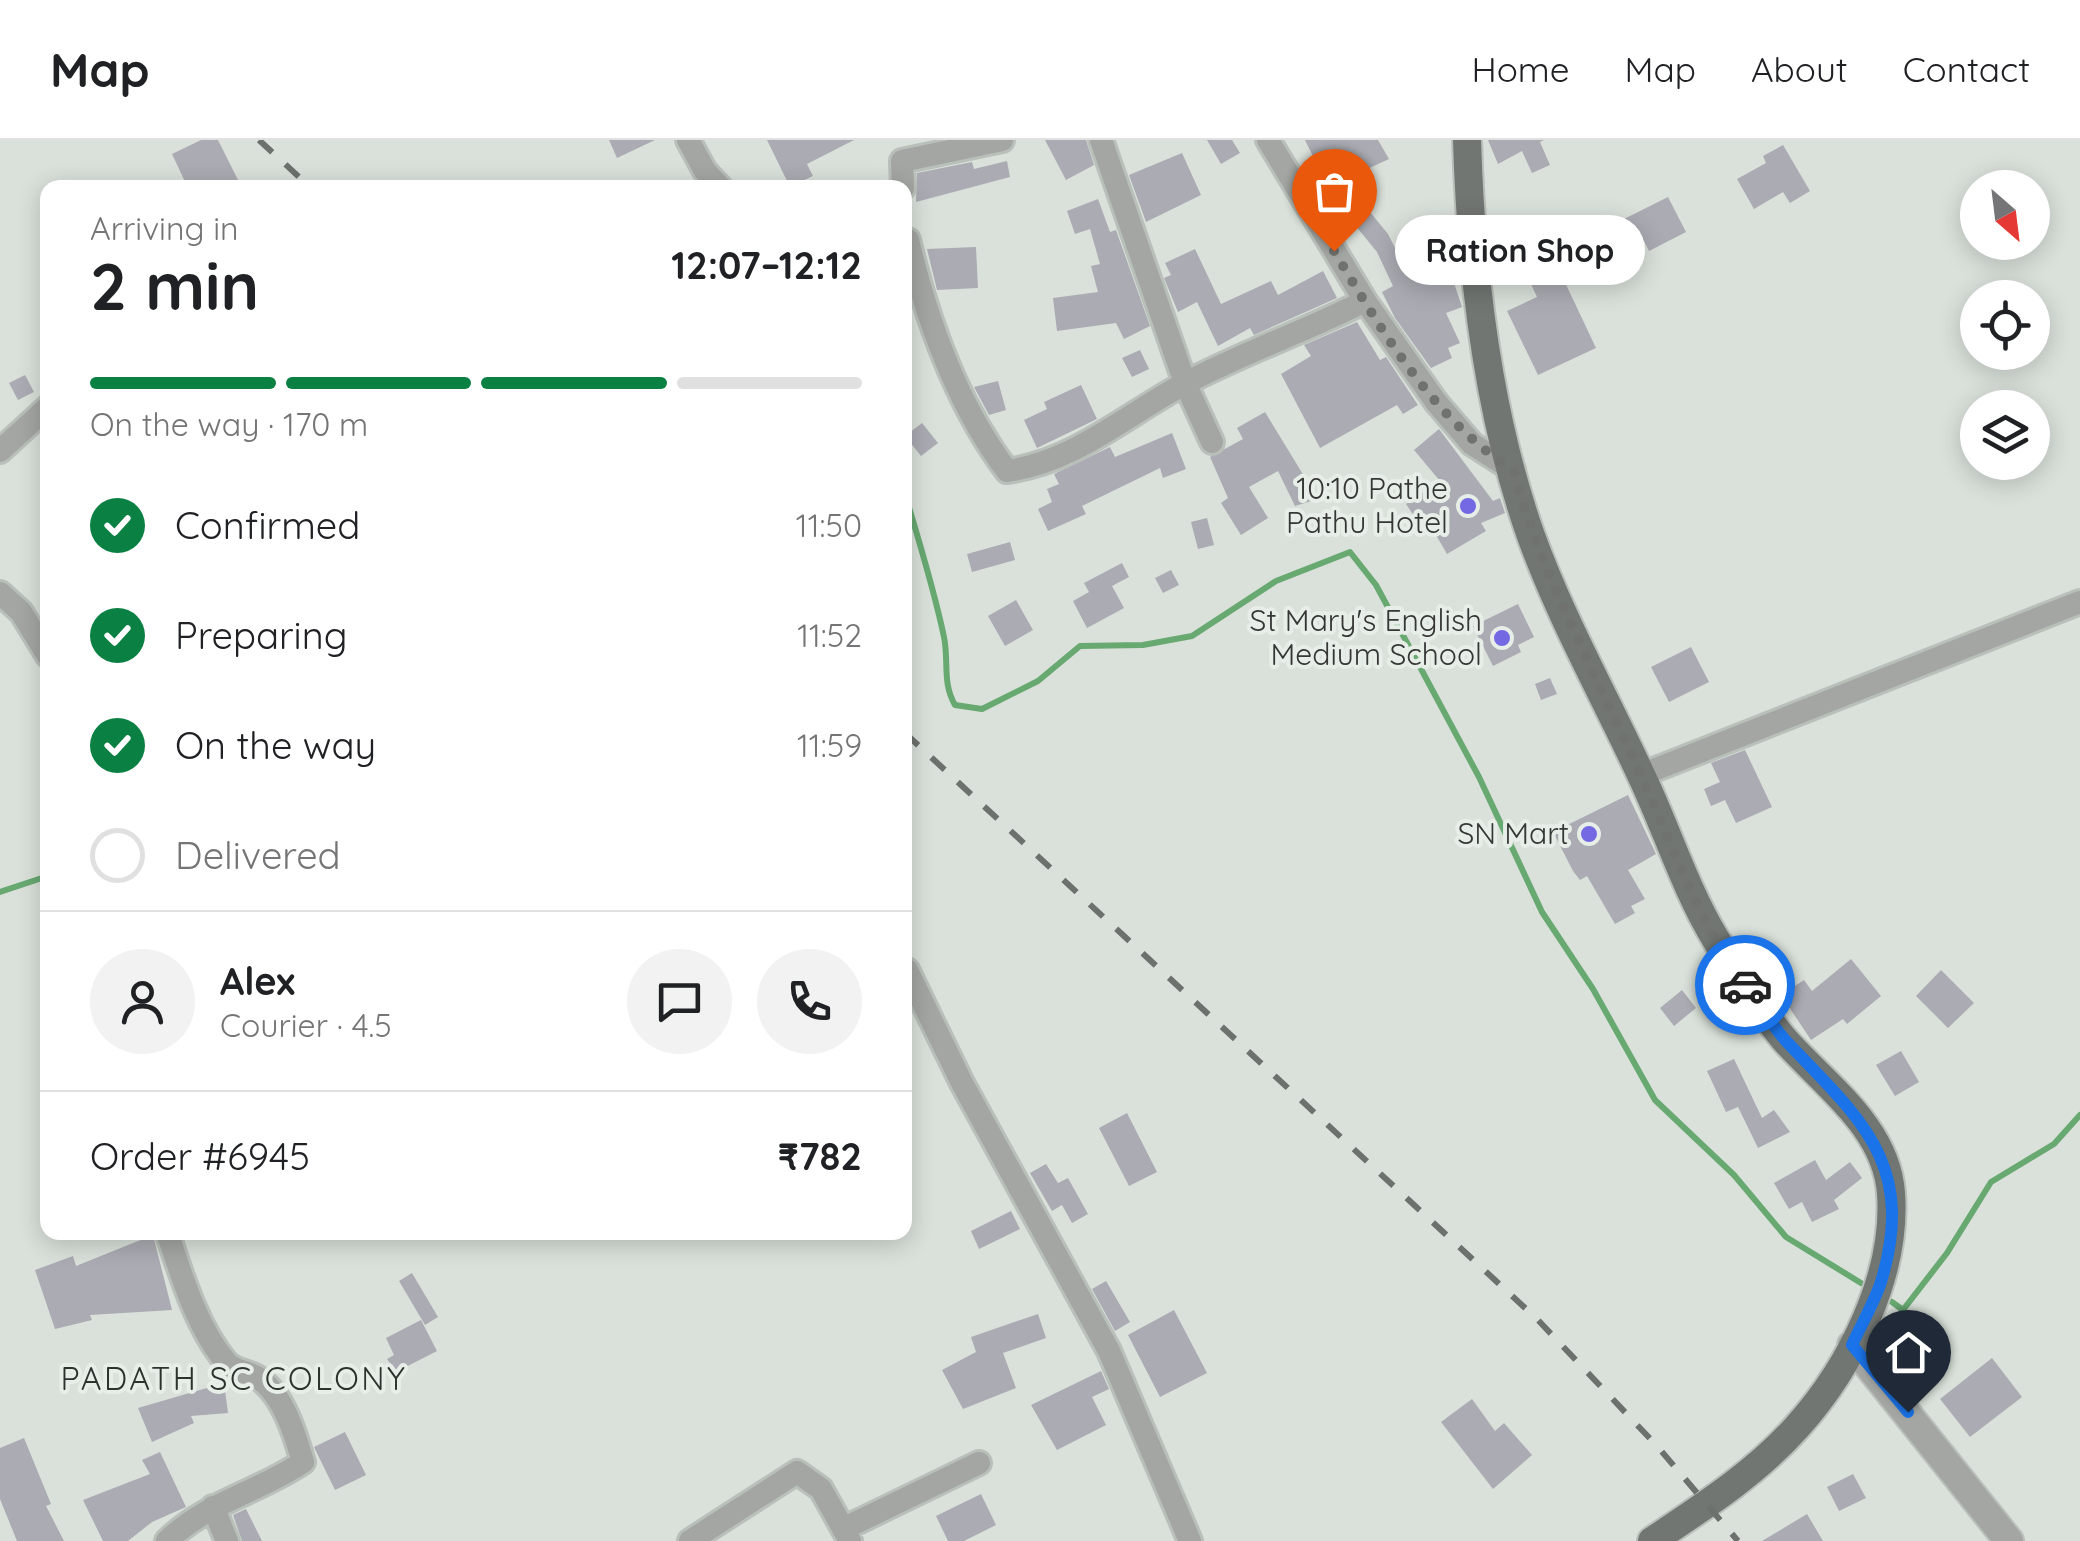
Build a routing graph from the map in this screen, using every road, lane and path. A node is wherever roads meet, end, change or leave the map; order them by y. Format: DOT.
graph roads {
  1 [pos="688,140"];
  2 [pos="1002,140"];
  3 [pos="1102,140"];
  4 [pos="1268,140"];
  5 [pos="1467,140"];
  6 [pos="713,180"];
  7 [pos="903,180"];
  8 [pos="912,259"];
  9 [pos="1364,301"];
  10 [pos="1185,383"];
  11 [pos="40,414"];
  12 [pos="1212,442"];
  13 [pos="0,451"];
  14 [pos="1513,470"];
  15 [pos="0,592"];
  16 [pos="2080,602"];
  17 [pos="40,643"];
  18 [pos="1641,775"];
  19 [pos="912,982"];
  20 [pos="171,1240"];
  21 [pos="1852,1345"];
  22 [pos="979,1463"];
  23 [pos="213,1507"];
  24 [pos="846,1535"];
  25 [pos="167,1541"];
  26 [pos="226,1541"];
  27 [pos="690,1541"];
  28 [pos="1190,1541"];
  29 [pos="1652,1541"];
  30 [pos="2009,1541"];
  1 -- 6 [label="street"];
  2 -- 7 [label="street"];
  3 -- 10 [label="street"];
  4 -- 9 [label="street"];
  5 -- 14 [label="main road"];
  8 -- 10 [label="street"];
  9 -- 10 [label="street"];
  9 -- 14 [label="street"];
  10 -- 12 [label="street"];
  11 -- 13 [label="street"];
  14 -- 18 [label="main road"];
  15 -- 17 [label="street"];
  16 -- 18 [label="street"];
  18 -- 21 [label="main road"];
  19 -- 28 [label="street"];
  20 -- 23 [label="street"];
  21 -- 29 [label="main road"];
  21 -- 30 [label="street"];
  22 -- 24 [label="street"];
  23 -- 25 [label="street"];
  23 -- 26 [label="street"];
  24 -- 27 [label="street"];
}
